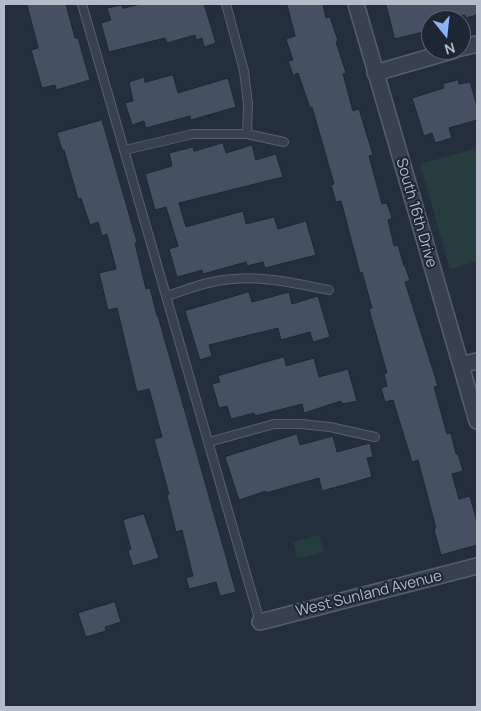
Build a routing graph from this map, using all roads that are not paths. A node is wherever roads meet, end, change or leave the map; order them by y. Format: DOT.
graph roads {
  1 [pos="92,4"];
  2 [pos="226,4"];
  3 [pos="356,4"];
  4 [pos="83,5"];
  5 [pos="421,60"];
  6 [pos="375,73"];
  7 [pos="247,134"];
  8 [pos="284,142"];
  9 [pos="125,150"];
  10 [pos="329,290"];
  11 [pos="167,296"];
  12 [pos="477,361"];
  13 [pos="461,365"];
  14 [pos="477,421"];
  15 [pos="375,437"];
  16 [pos="209,442"];
  17 [pos="477,566"];
  18 [pos="260,622"];
  1 -- 4 [label="lane"];
  2 -- 7 [label="lane"];
  3 -- 6 [label="street, South 16th Drive"];
  4 -- 9 [label="lane"];
  5 -- 6 [label="street"];
  6 -- 13 [label="street, South 16th Drive"];
  7 -- 8 [label="lane"];
  7 -- 9 [label="lane"];
  9 -- 11 [label="lane"];
  10 -- 11 [label="lane"];
  11 -- 16 [label="lane"];
  12 -- 13 [label="street"];
  13 -- 14 [label="street, South 16th Drive"];
  15 -- 16 [label="lane"];
  16 -- 18 [label="lane"];
  17 -- 18 [label="street, West Sunland Avenue"];
}
